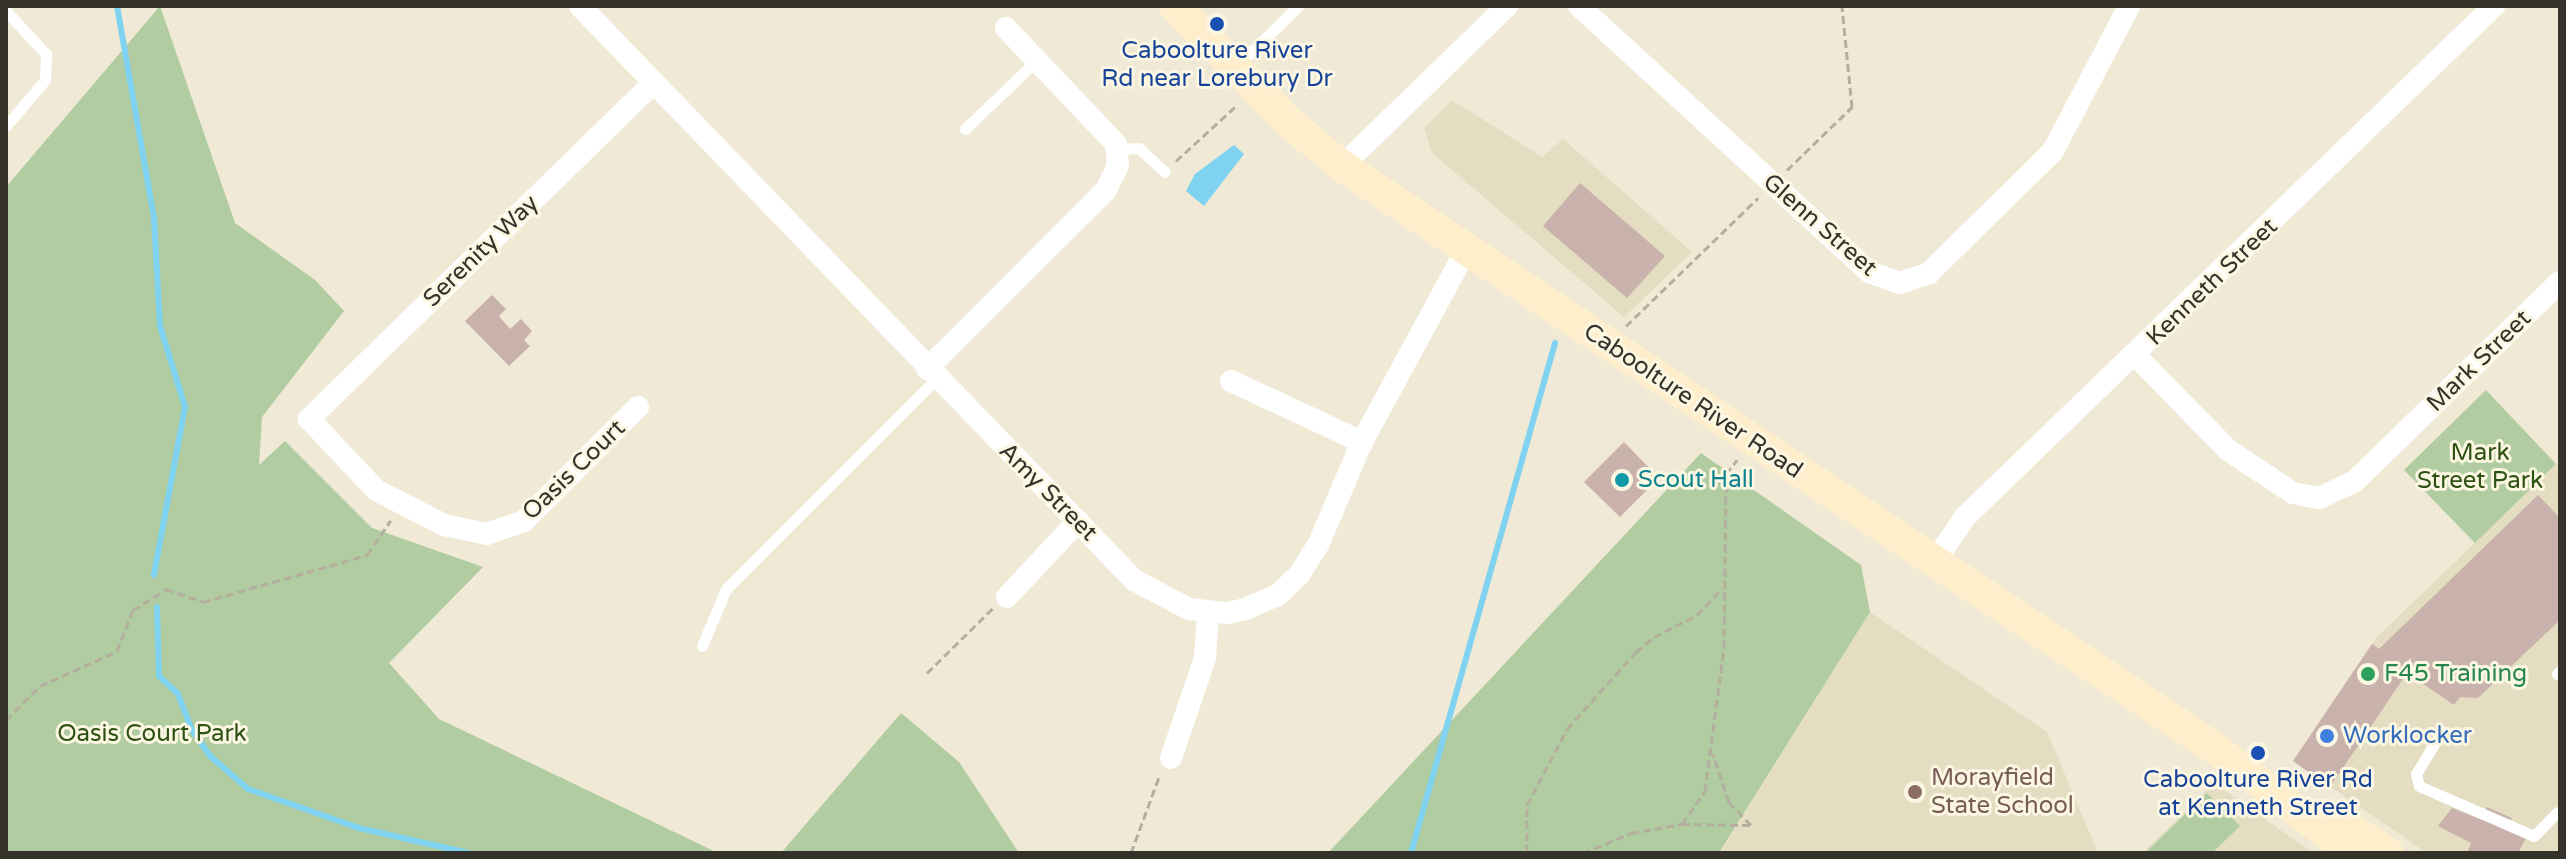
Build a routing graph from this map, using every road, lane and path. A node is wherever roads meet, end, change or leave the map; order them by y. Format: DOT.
graph roads {
  1 [pos="580,6"];
  2 [pos="1175,6"];
  3 [pos="1298,6"];
  4 [pos="1507,6"];
  5 [pos="1579,6"];
  6 [pos="2129,6"];
  7 [pos="2494,6"];
  8 [pos="6,11"];
  9 [pos="1006,28"];
  10 [pos="1037,60"];
  11 [pos="1234,69"];
  12 [pos="653,83"];
  13 [pos="1235,107"];
  14 [pos="6,126"];
  15 [pos="965,129"];
  16 [pos="1116,149"];
  17 [pos="1342,166"];
  18 [pos="1161,169"];
  19 [pos="1467,249"];
  20 [pos="2560,282"];
  21 [pos="2136,356"];
  22 [pos="932,374"];
  23 [pos="1231,381"];
  24 [pos="638,407"];
  25 [pos="309,419"];
  26 [pos="1362,442"];
  27 [pos="1740,456"];
  28 [pos="402,504"];
  29 [pos="1078,521"];
  30 [pos="1935,561"];
  31 [pos="1722,588"];
  32 [pos="1007,597"];
  33 [pos="1208,613"];
  34 [pos="702,646"];
  35 [pos="927,673"];
  36 [pos="6,720"];
  37 [pos="2442,731"];
  38 [pos="1712,751"];
  39 [pos="1171,758"];
  40 [pos="2238,764"];
  41 [pos="2557,812"];
  42 [pos="1682,824"];
  43 [pos="1131,853"];
  44 [pos="1527,853"];
  45 [pos="1583,853"];
  46 [pos="2352,853"];
  47 [pos="2388,853"];
  1 -- 12 [label="street, Amy Street"];
  2 -- 11 [label="main road, Caboolture River Road"];
  3 -- 11 [label="lane"];
  4 -- 17 [label="street"];
  5 -- 6 [label="street, Glenn Street"];
  7 -- 21 [label="street, Kenneth Street"];
  8 -- 14 [label="lane"];
  9 -- 10 [label="street"];
  10 -- 15 [label="lane"];
  10 -- 16 [label="street"];
  11 -- 17 [label="main road, Caboolture River Road"];
  12 -- 22 [label="street, Amy Street"];
  12 -- 25 [label="street, Serenity Way"];
  13 -- 18 [label="path"];
  16 -- 18 [label="lane"];
  16 -- 22 [label="street"];
  17 -- 19 [label="main road, Caboolture River Road"];
  19 -- 26 [label="street, Amy Street"];
  19 -- 30 [label="main road, Caboolture River Road"];
  20 -- 21 [label="street, Mark Street"];
  21 -- 30 [label="street, Kenneth Street"];
  22 -- 29 [label="street, Amy Street"];
  22 -- 34 [label="lane"];
  23 -- 26 [label="street"];
  24 -- 28 [label="street, Oasis Court"];
  25 -- 28 [label="street, Oasis Court"];
  26 -- 33 [label="street, Amy Street"];
  27 -- 31 [label="path"];
  28 -- 36 [label="path"];
  29 -- 32 [label="street"];
  29 -- 33 [label="street, Amy Street"];
  30 -- 40 [label="main road, Caboolture River Road"];
  31 -- 38 [label="path"];
  31 -- 44 [label="path"];
  32 -- 35 [label="path"];
  33 -- 39 [label="street"];
  37 -- 41 [label="lane"];
  38 -- 42 [label="path"];
  38 -- 42 [label="path"];
  39 -- 43 [label="path"];
  40 -- 46 [label="main road, Caboolture River Road"];
  40 -- 47 [label="main road, Caboolture River Road"];
  42 -- 45 [label="path"];
}
